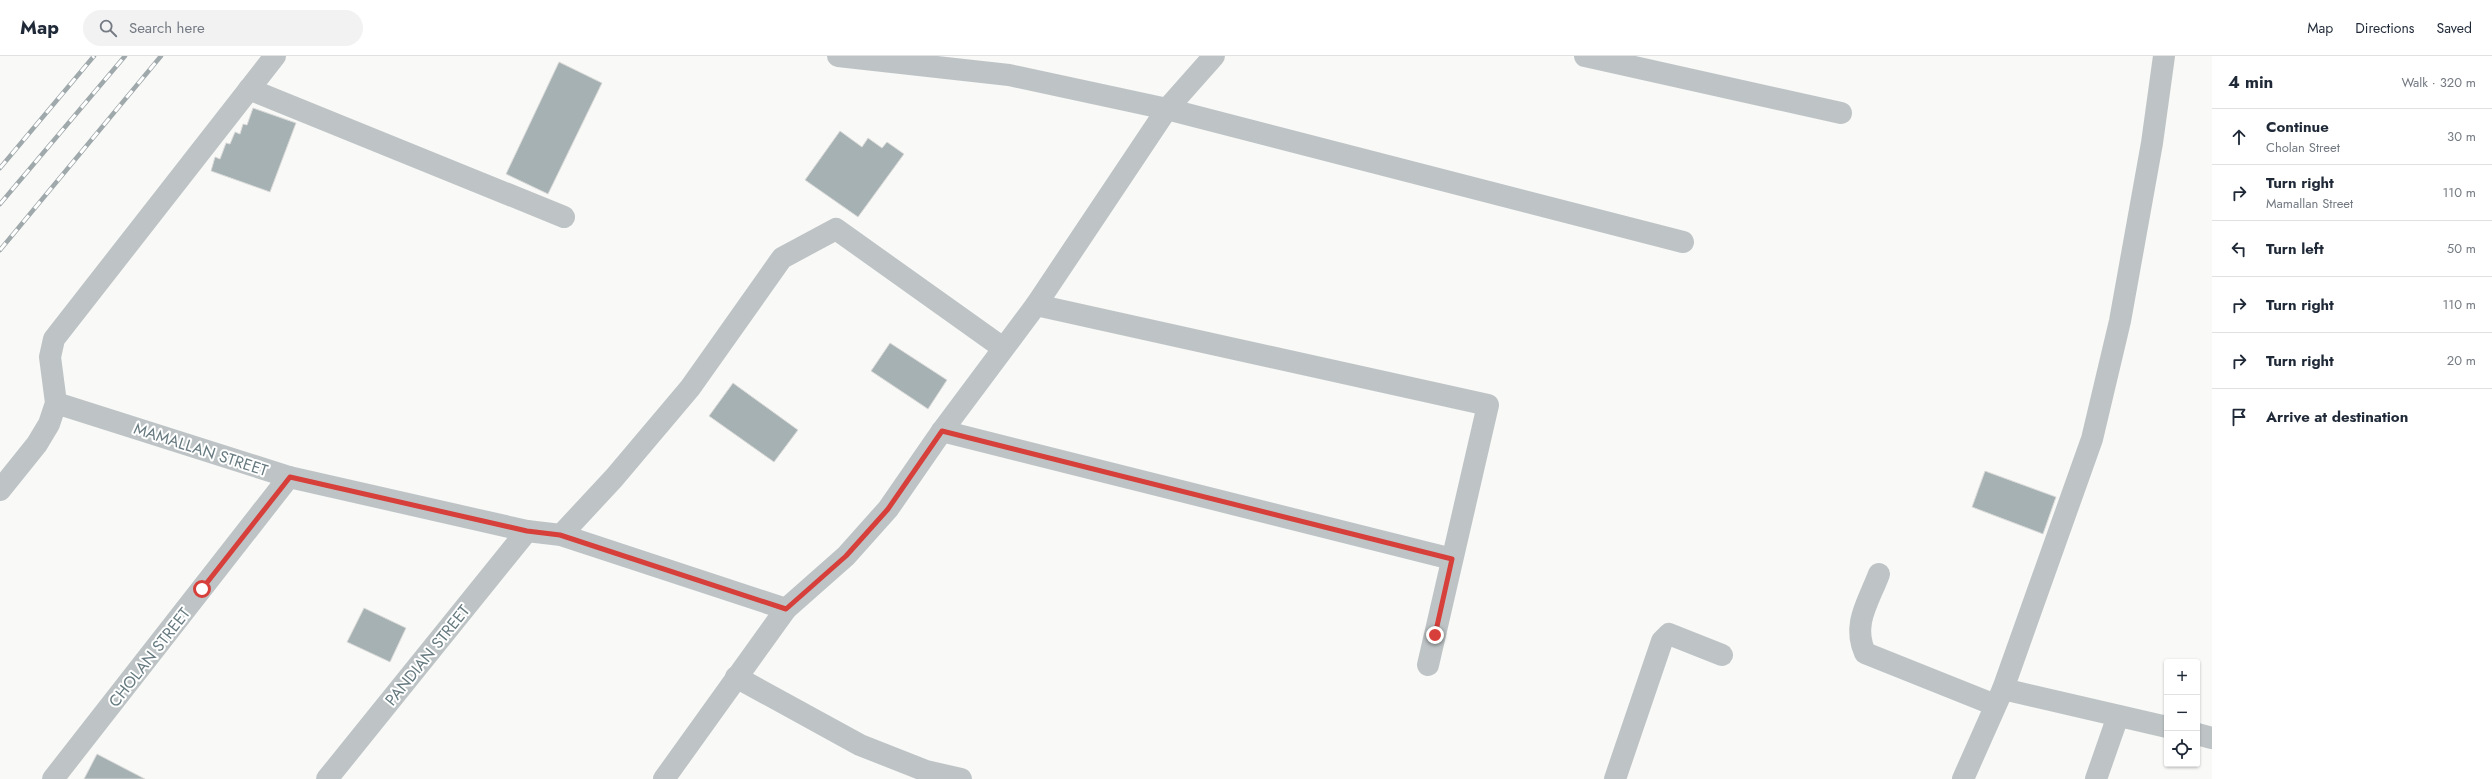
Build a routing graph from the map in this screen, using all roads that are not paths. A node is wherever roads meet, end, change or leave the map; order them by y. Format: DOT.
graph roads {
  1 [pos="275,56"];
  2 [pos="838,56"];
  3 [pos="1214,56"];
  4 [pos="1585,56"];
  5 [pos="2164,56"];
  6 [pos="249,89"];
  7 [pos="1167,109"];
  8 [pos="1840,113"];
  9 [pos="564,217"];
  10 [pos="1683,242"];
  11 [pos="1036,304"];
  12 [pos="1003,348"];
  13 [pos="56,403"];
  14 [pos="942,431"];
  15 [pos="290,477"];
  16 [pos="0,490"];
  17 [pos="527,531"];
  18 [pos="560,535"];
  19 [pos="1452,559"];
  20 [pos="1879,574"];
  21 [pos="786,609"];
  22 [pos="1722,655"];
  23 [pos="1428,665"];
  24 [pos="736,677"];
  25 [pos="1999,697"];
  26 [pos="2118,716"];
  27 [pos="2164,726"];
  28 [pos="2200,735"];
  29 [pos="2212,738"];
  30 [pos="52,779"];
  31 [pos="327,779"];
  32 [pos="664,779"];
  33 [pos="961,779"];
  34 [pos="1614,779"];
  35 [pos="1963,779"];
  36 [pos="2096,779"];
  1 -- 6 [label="street"];
  2 -- 7 [label="street"];
  3 -- 7 [label="street"];
  4 -- 8 [label="street"];
  5 -- 25 [label="street"];
  6 -- 9 [label="street"];
  6 -- 13 [label="street"];
  7 -- 10 [label="street"];
  7 -- 11 [label="street"];
  11 -- 12 [label="street"];
  11 -- 19 [label="street"];
  12 -- 14 [label="street"];
  12 -- 18 [label="street"];
  13 -- 15 [label="street, MAMALLAN STREET"];
  13 -- 16 [label="street"];
  14 -- 19 [label="street"];
  14 -- 21 [label="street"];
  15 -- 17 [label="street, MAMALLAN STREET"];
  15 -- 30 [label="street, CHOLAN STREET"];
  17 -- 18 [label="street, MAMALLAN STREET"];
  17 -- 31 [label="street, PANDIAN STREET"];
  18 -- 21 [label="street, MAMALLAN STREET"];
  19 -- 23 [label="street"];
  20 -- 25 [label="street"];
  21 -- 24 [label="street"];
  22 -- 34 [label="street"];
  24 -- 32 [label="street"];
  24 -- 33 [label="street"];
  25 -- 26 [label="street"];
  25 -- 35 [label="street"];
  26 -- 27 [label="street"];
  26 -- 36 [label="street"];
  28 -- 29 [label="street"];
}
